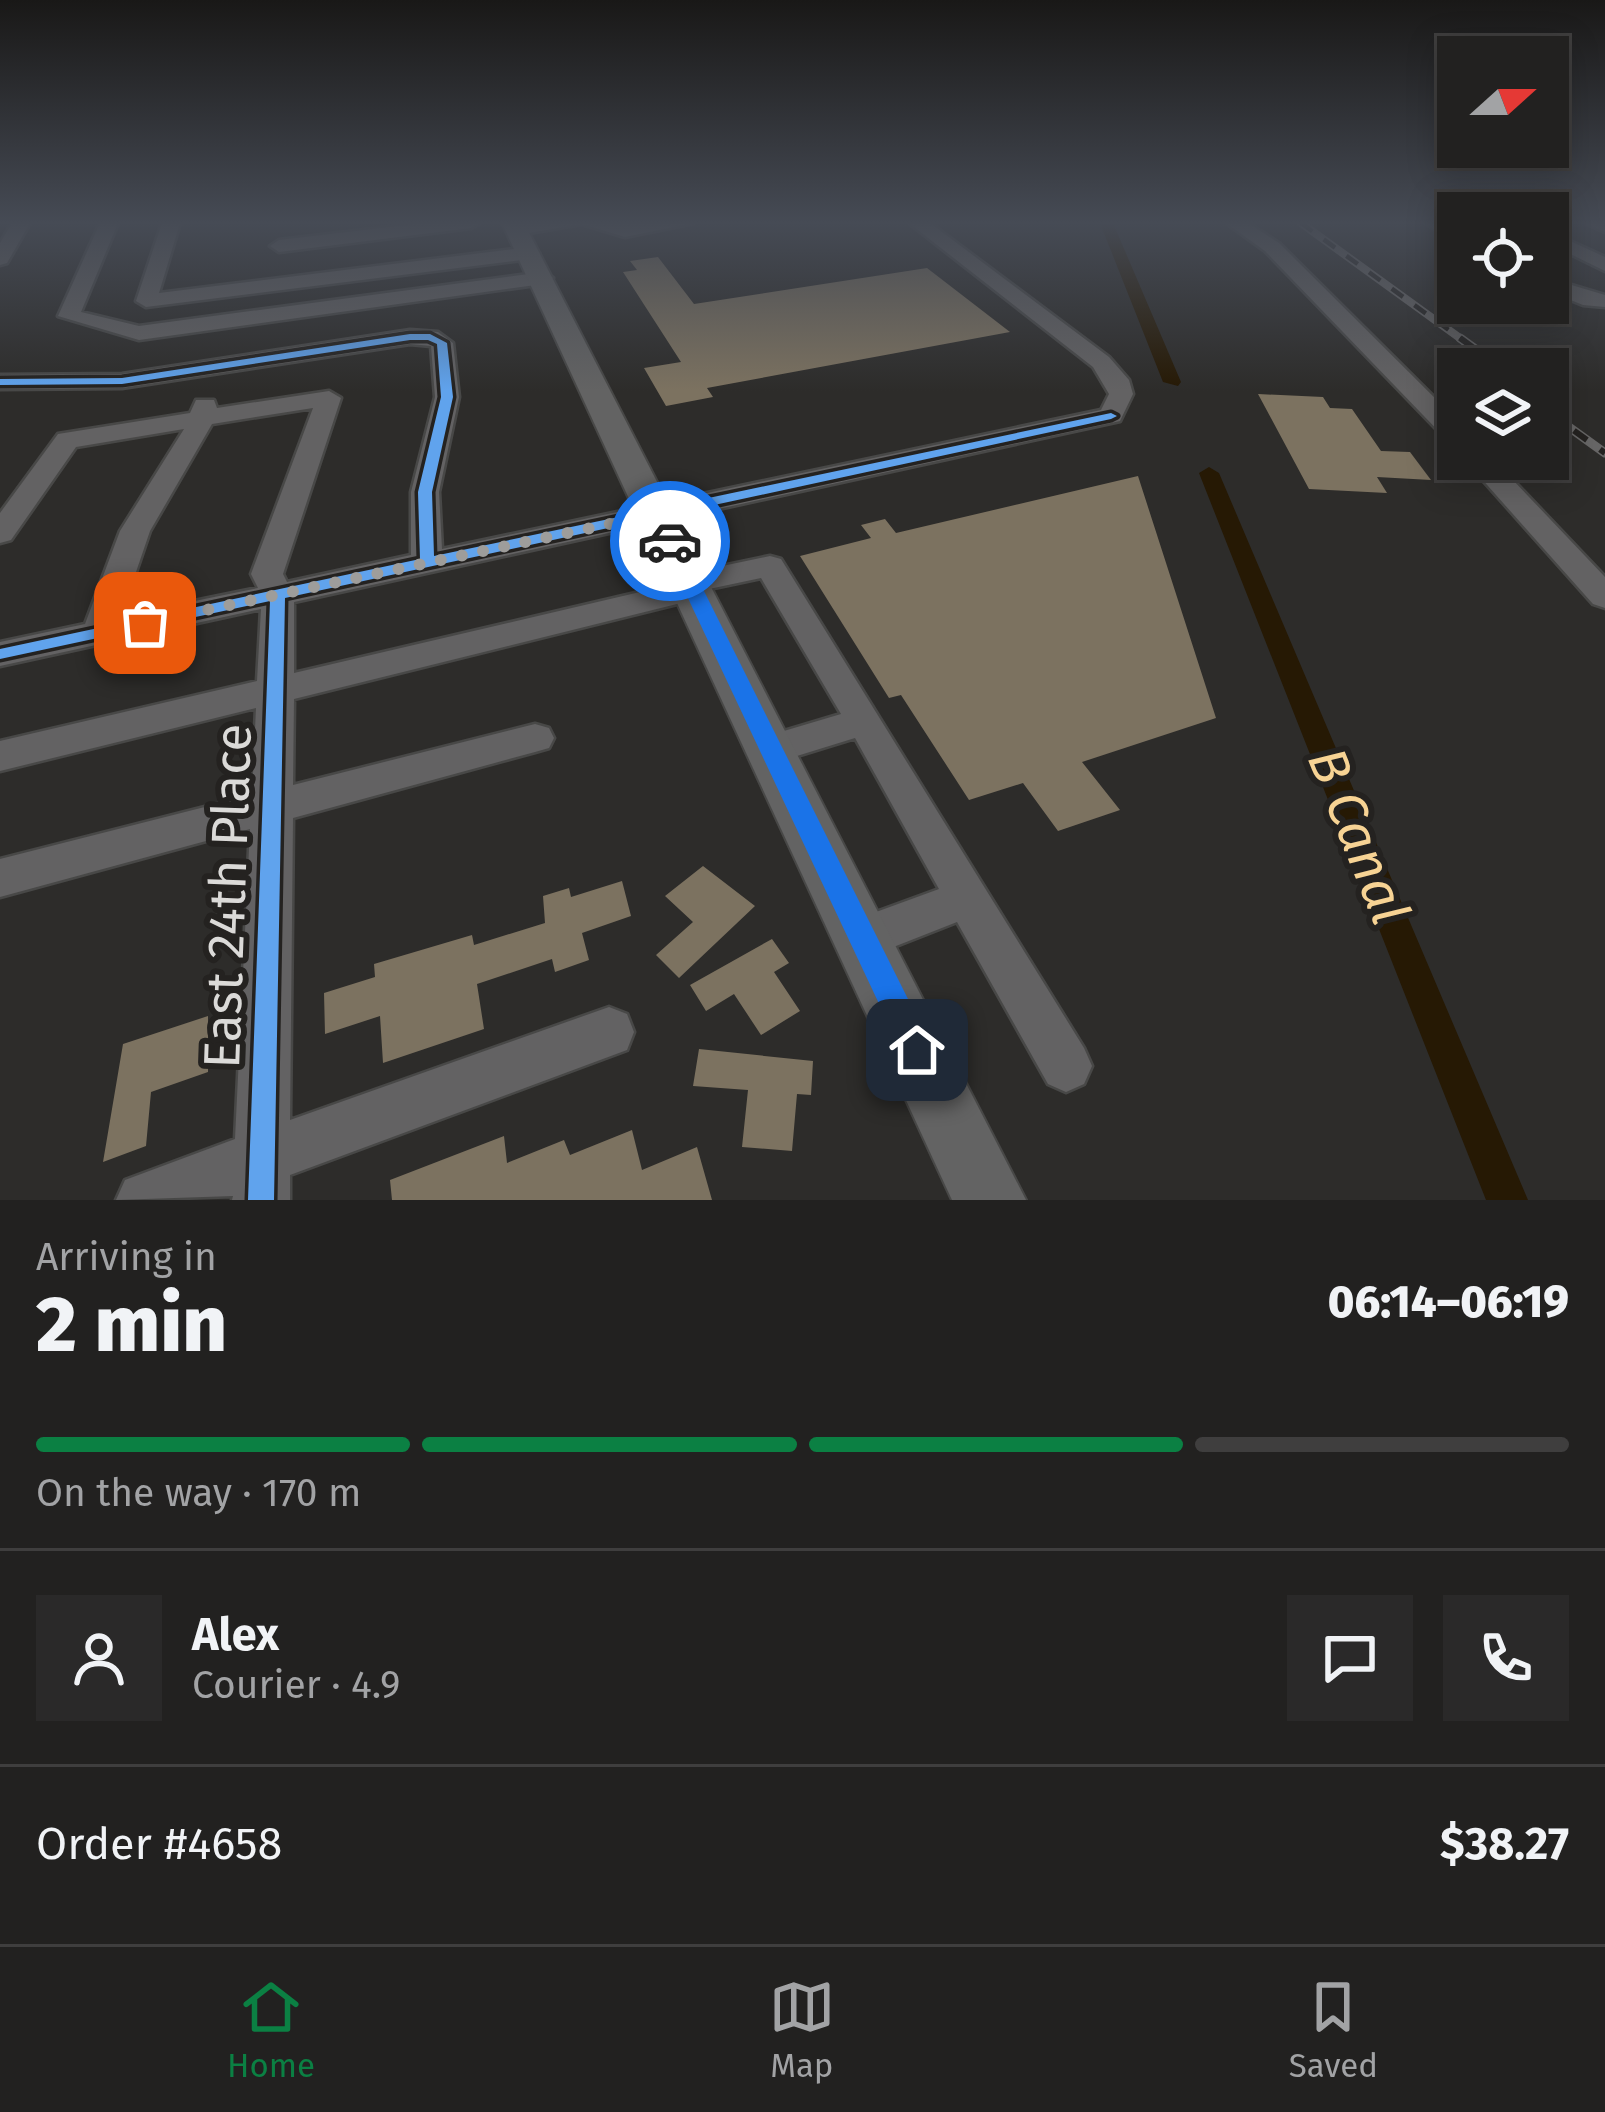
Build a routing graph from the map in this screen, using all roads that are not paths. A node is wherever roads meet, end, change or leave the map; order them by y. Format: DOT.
graph roads {
  1 [pos="85,279"];
  2 [pos="153,279"];
  3 [pos="278,279"];
  4 [pos="315,279"];
  5 [pos="360,279"];
  6 [pos="535,279"];
  7 [pos="992,279"];
  8 [pos="1303,279"];
  9 [pos="278,286"];
  10 [pos="1569,293"];
  11 [pos="1605,301"];
  12 [pos="213,368"];
  13 [pos="0,382"];
  14 [pos="1437,415"];
  15 [pos="202,417"];
  16 [pos="1497,480"];
  17 [pos="657,514"];
  18 [pos="0,534"];
  19 [pos="427,562"];
  20 [pos="691,586"];
  21 [pos="278,594"];
  22 [pos="1605,597"];
  23 [pos="100,632"];
  24 [pos="0,653"];
  25 [pos="275,690"];
  26 [pos="864,721"];
  27 [pos="535,738"];
  28 [pos="771,749"];
  29 [pos="0,756"];
  30 [pos="272,805"];
  31 [pos="0,878"];
  32 [pos="965,899"];
  33 [pos="862,938"];
  34 [pos="609,1032"];
  35 [pos="1066,1066"];
  36 [pos="262,1179"];
  37 [pos="145,1200"];
  38 [pos="990,1200"];
  1 -- 5 [label="street"];
  2 -- 9 [label="street"];
  3 -- 9 [label="street"];
  4 -- 9 [label="street"];
  6 -- 17 [label="main road"];
  7 -- 17 [label="street"];
  8 -- 14 [label="street"];
  10 -- 11 [label="street"];
  12 -- 13 [label="street"];
  12 -- 15 [label="street"];
  12 -- 19 [label="street"];
  15 -- 18 [label="street"];
  15 -- 21 [label="street, East 24th Place"];
  15 -- 23 [label="street"];
  16 -- 22 [label="street"];
  17 -- 19 [label="street"];
  17 -- 20 [label="main road"];
  19 -- 21 [label="street"];
  20 -- 25 [label="street"];
  20 -- 26 [label="street"];
  20 -- 28 [label="main road"];
  21 -- 23 [label="street"];
  21 -- 25 [label="street, East 24th Place"];
  23 -- 24 [label="street"];
  25 -- 29 [label="street"];
  25 -- 30 [label="street, East 24th Place"];
  26 -- 28 [label="street"];
  26 -- 32 [label="street"];
  27 -- 30 [label="street"];
  28 -- 33 [label="main road"];
  30 -- 31 [label="street"];
  30 -- 36 [label="street, East 24th Place"];
  32 -- 33 [label="street"];
  32 -- 35 [label="street"];
  33 -- 38 [label="main road"];
  34 -- 36 [label="street"];
  36 -- 37 [label="street"];
}
